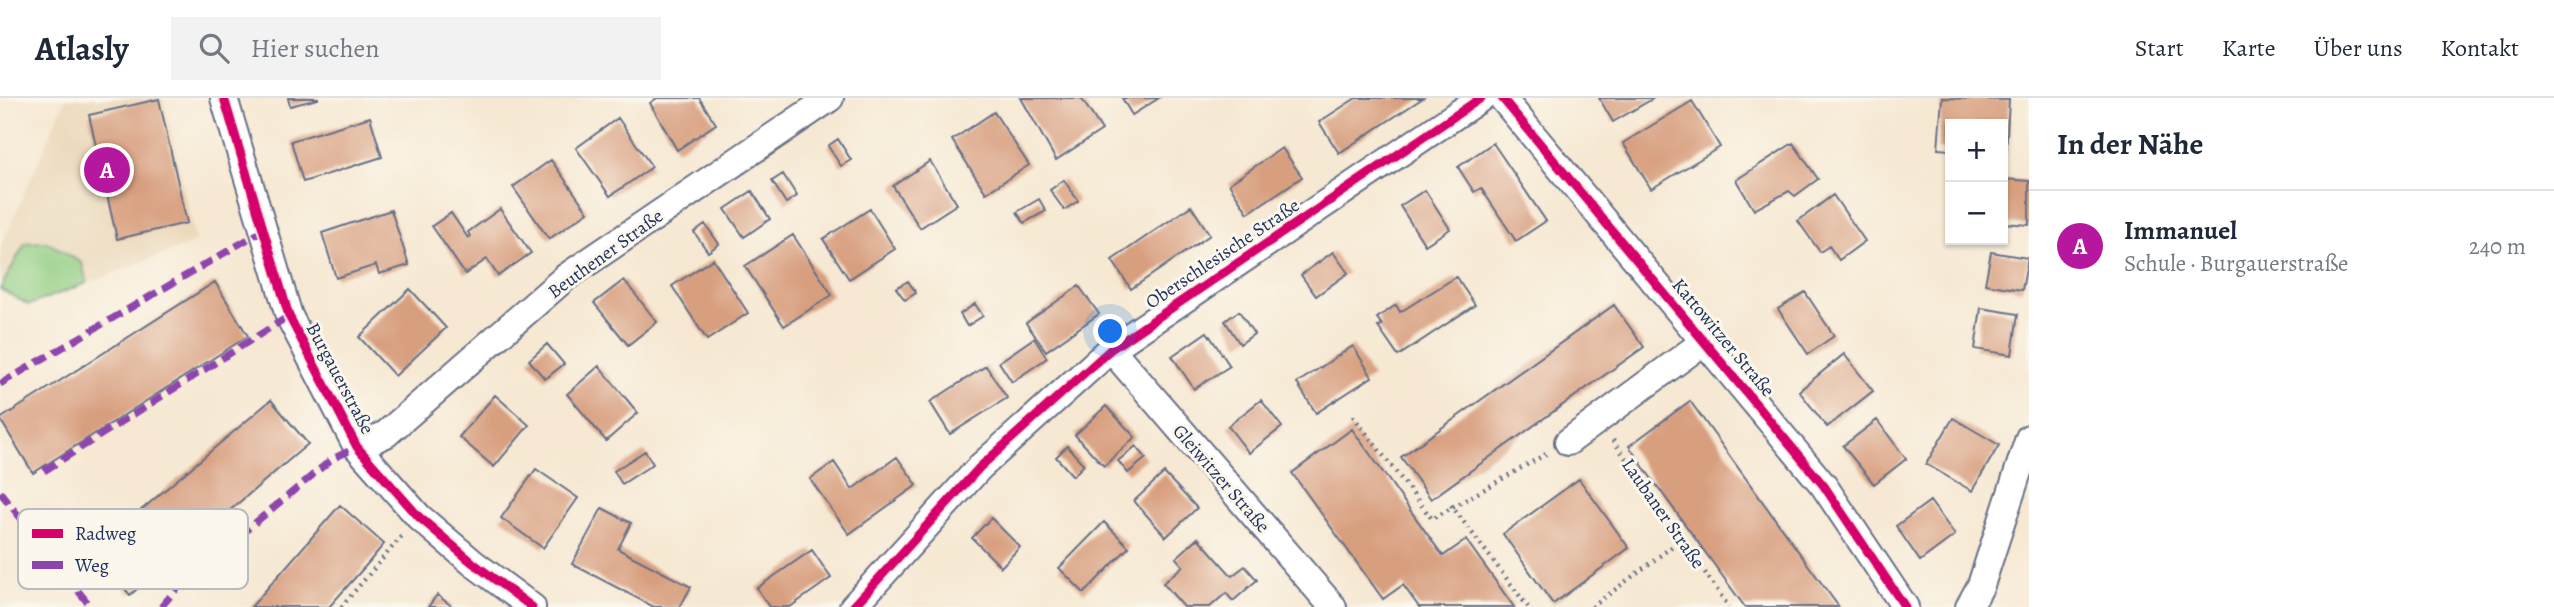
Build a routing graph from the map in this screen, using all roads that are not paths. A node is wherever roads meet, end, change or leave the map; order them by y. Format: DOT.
graph roads {
  1 [pos="224,98"];
  2 [pos="830,98"];
  3 [pos="1481,98"];
  4 [pos="1502,98"];
  5 [pos="1705,341"];
  6 [pos="1111,349"];
  7 [pos="2029,438"];
  8 [pos="1568,442"];
  9 [pos="357,447"];
  10 [pos="532,607"];
  11 [pos="853,607"];
  12 [pos="1333,607"];
  13 [pos="1905,607"];
  14 [pos="1969,607"];
  1 -- 9 [label="street, Burgauerstraße"];
  2 -- 9 [label="street, Beuthener Straße"];
  3 -- 6 [label="street, Oberschlesische Straße"];
  4 -- 5 [label="street, Kattowitzer Straße"];
  5 -- 8 [label="street"];
  5 -- 13 [label="street, Kattowitzer Straße"];
  6 -- 11 [label="street, Oberschlesische Straße"];
  6 -- 12 [label="street, Gleiwitzer Straße"];
  7 -- 14 [label="street"];
  9 -- 10 [label="street, Burgauerstraße"];
}
